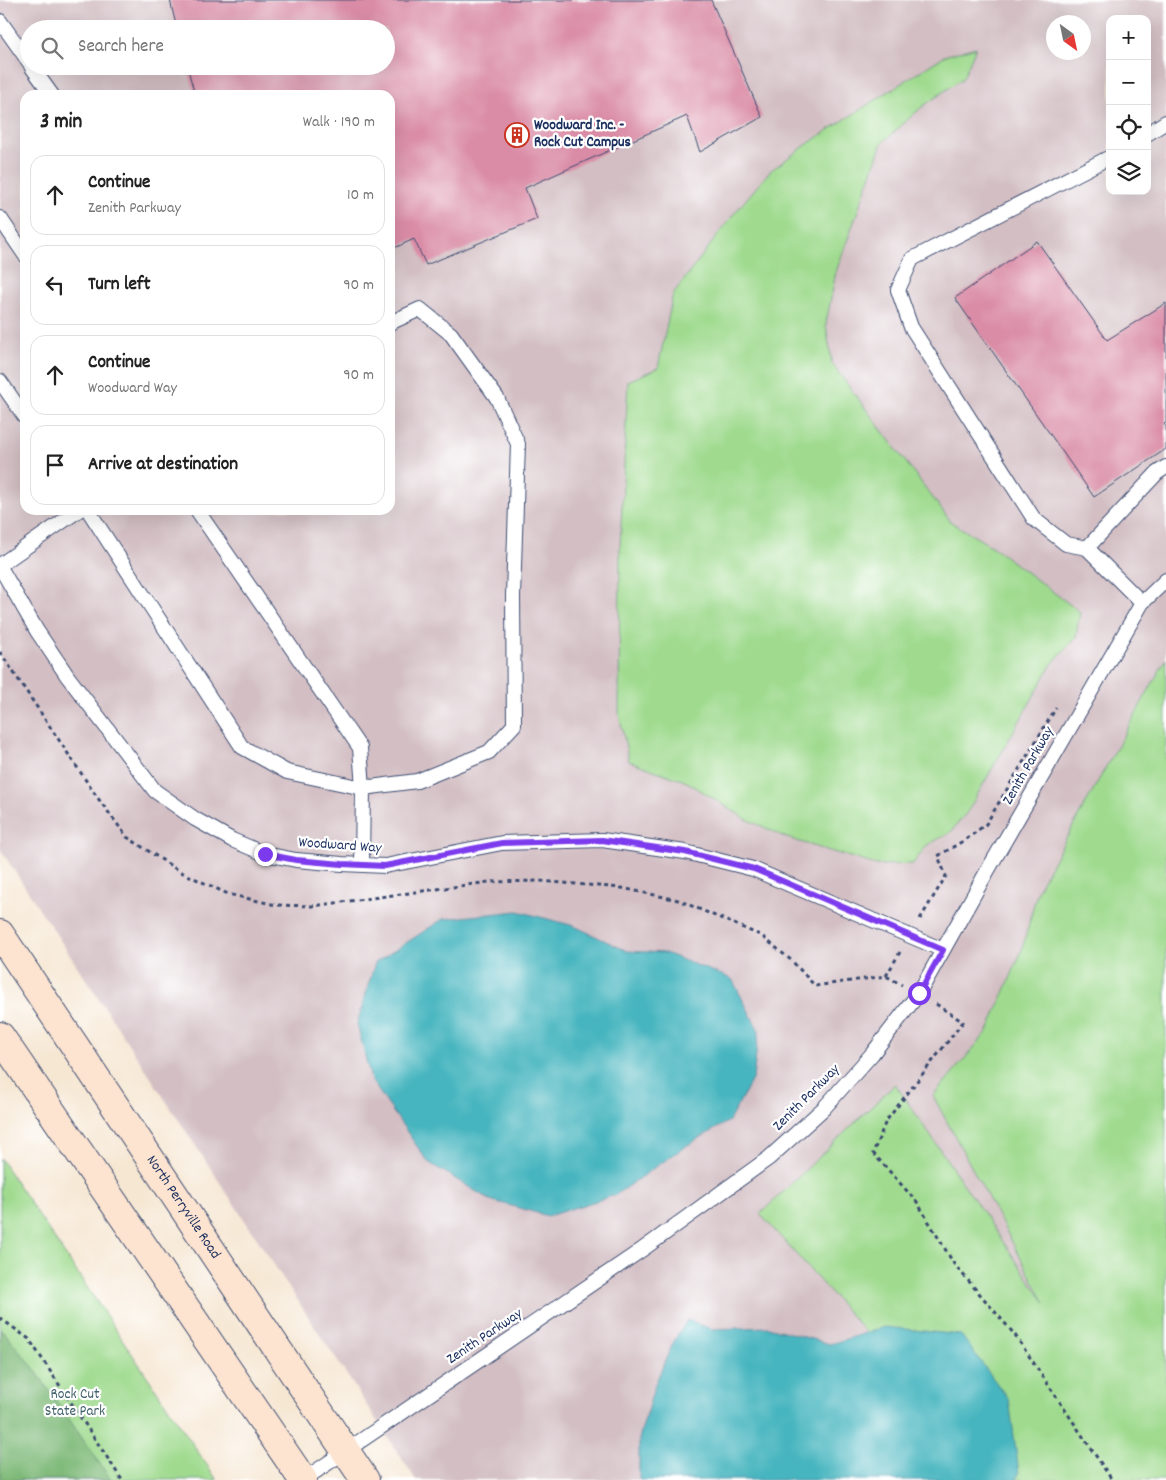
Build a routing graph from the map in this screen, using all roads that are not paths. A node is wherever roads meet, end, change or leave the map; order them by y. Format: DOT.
graph roads {
  1 [pos="0,21"];
  2 [pos="20,49"];
  3 [pos="38,75"];
  4 [pos="49,90"];
  5 [pos="1166,122"];
  6 [pos="1151,131"];
  7 [pos="1106,160"];
  8 [pos="0,218"];
  9 [pos="20,248"];
  10 [pos="395,321"];
  11 [pos="0,381"];
  12 [pos="20,410"];
  13 [pos="1166,467"];
  14 [pos="72,515"];
  15 [pos="91,515"];
  16 [pos="200,515"];
  17 [pos="1087,548"];
  18 [pos="0,566"];
  19 [pos="1166,580"];
  20 [pos="1142,603"];
  21 [pos="363,788"];
  22 [pos="362,865"];
  23 [pos="0,934"];
  24 [pos="943,950"];
  25 [pos="0,1036"];
  26 [pos="347,1451"];
  27 [pos="303,1480"];
  28 [pos="365,1480"];
  1 -- 2 [label="lane"];
  3 -- 4 [label="lane"];
  5 -- 6 [label="lane"];
  7 -- 17 [label="lane"];
  8 -- 9 [label="lane"];
  10 -- 21 [label="lane"];
  11 -- 12 [label="lane"];
  13 -- 17 [label="lane"];
  14 -- 18 [label="lane"];
  15 -- 21 [label="lane"];
  16 -- 21 [label="lane"];
  17 -- 20 [label="lane"];
  18 -- 22 [label="lane, Woodward Way"];
  19 -- 20 [label="lane, Zenith Parkway"];
  20 -- 24 [label="lane, Zenith Parkway"];
  21 -- 22 [label="lane"];
  22 -- 24 [label="lane, Woodward Way"];
  23 -- 26 [label="main road, North Perryville Road"];
  24 -- 26 [label="lane, Zenith Parkway"];
  25 -- 27 [label="main road"];
  26 -- 27 [label="lane, Zenith Parkway"];
  26 -- 28 [label="main road, North Perryville Road"];
}
